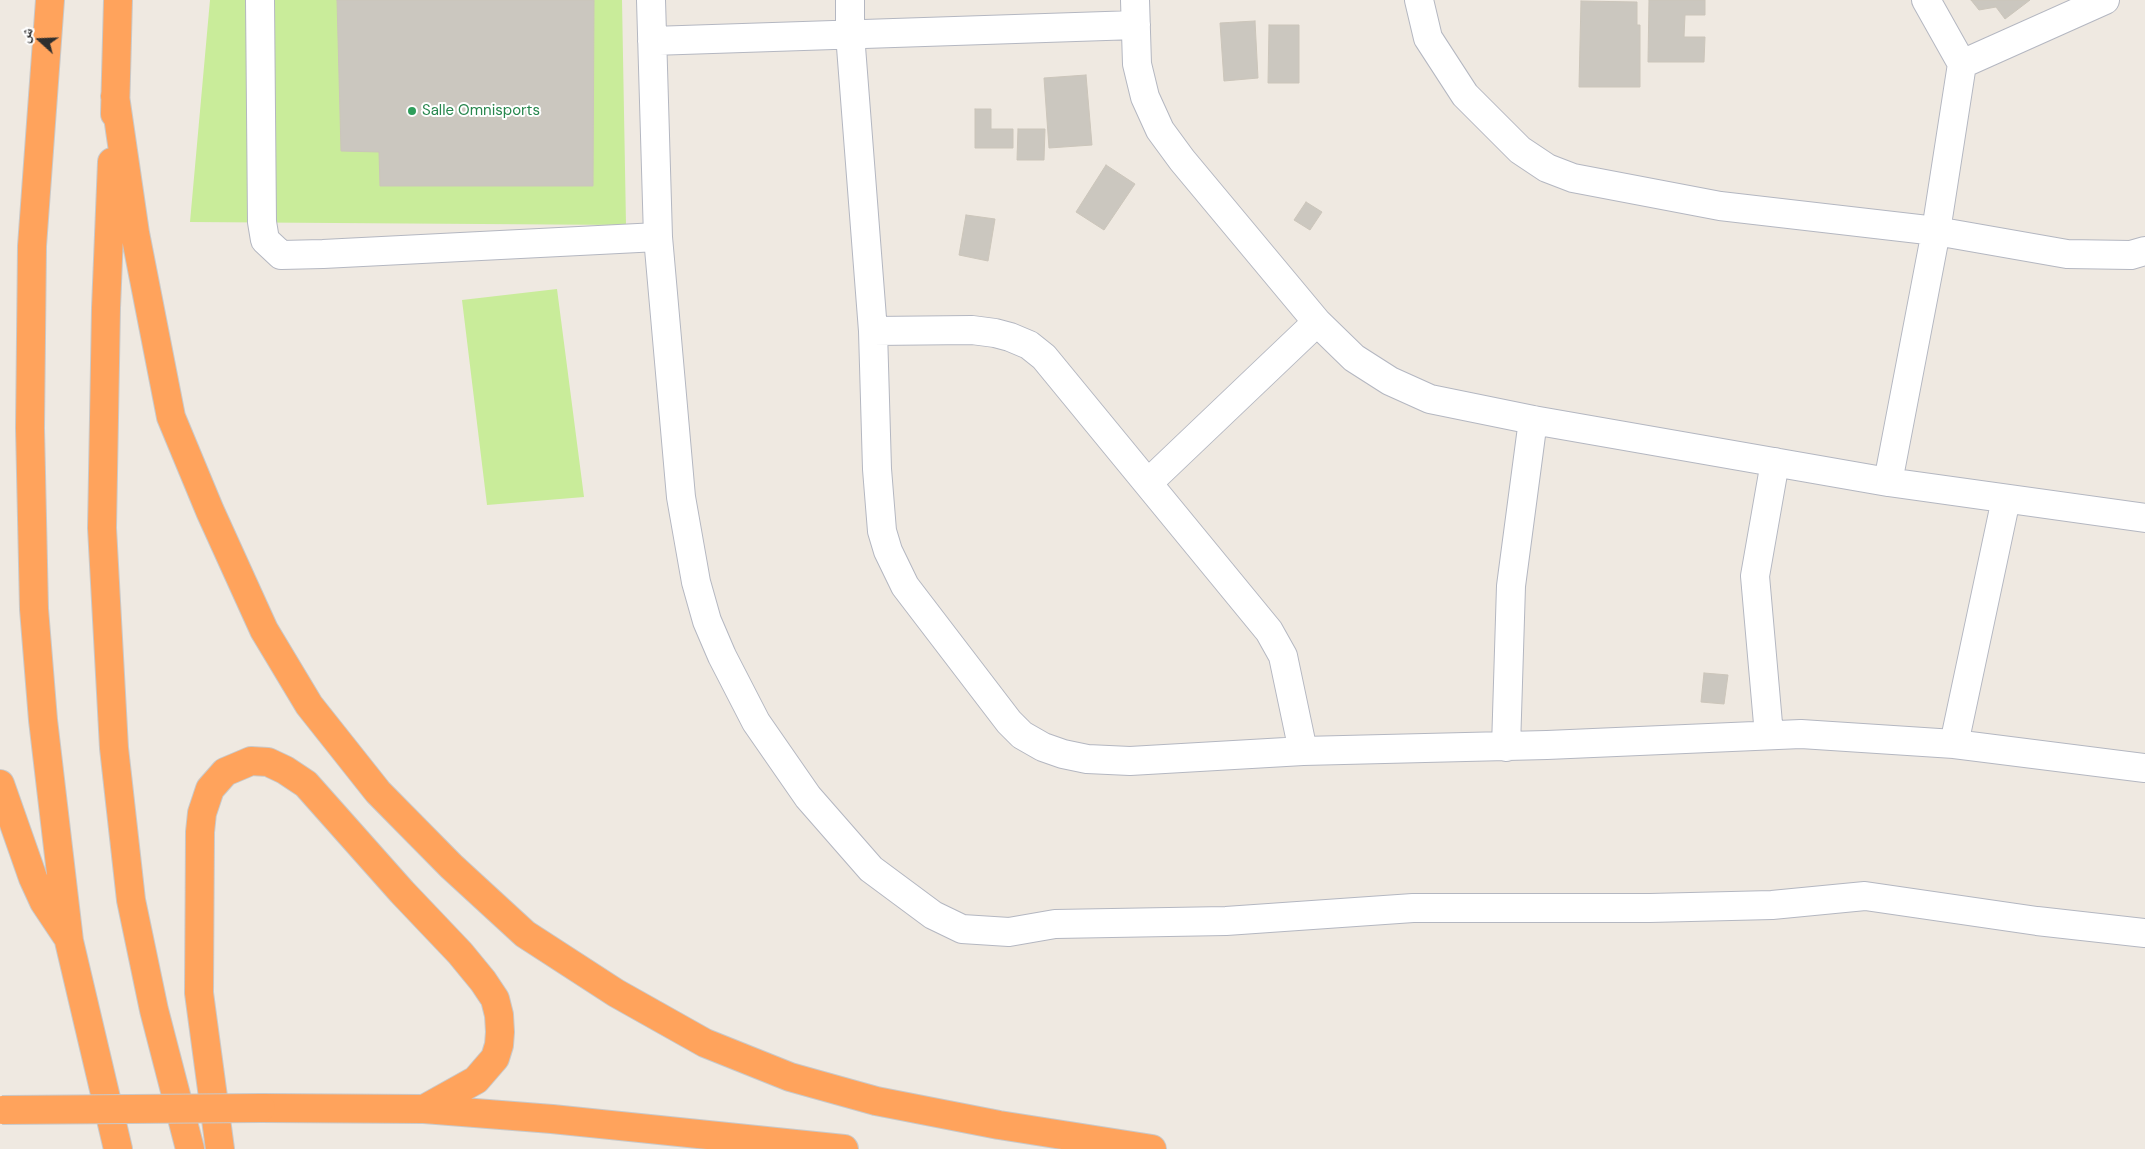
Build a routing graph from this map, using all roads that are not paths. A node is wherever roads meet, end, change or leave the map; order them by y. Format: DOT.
graph roads {
  1 [pos="50,0"];
  2 [pos="118,0"];
  3 [pos="131,0"];
  4 [pos="260,0"];
  5 [pos="651,0"];
  6 [pos="850,0"];
  7 [pos="1420,0"];
  8 [pos="1926,0"];
  9 [pos="2106,0"];
  10 [pos="1136,12"];
  11 [pos="850,34"];
  12 [pos="652,41"];
  13 [pos="117,60"];
  14 [pos="1962,64"];
  15 [pos="115,96"];
  16 [pos="1936,232"];
  17 [pos="658,237"];
  18 [pos="2145,251"];
  19 [pos="1317,322"];
  20 [pos="873,332"];
  21 [pos="1533,420"];
  22 [pos="1775,462"];
  23 [pos="1888,482"];
  24 [pos="1148,483"];
  25 [pos="2006,499"];
  26 [pos="2145,518"];
  27 [pos="1769,735"];
  28 [pos="1954,744"];
  29 [pos="1506,747"];
  30 [pos="1303,752"];
  31 [pos="2145,768"];
  32 [pos="0,784"];
  33 [pos="2145,933"];
  34 [pos="70,941"];
  35 [pos="424,1109"];
  36 [pos="1,1110"];
  37 [pos="118,1149"];
  38 [pos="190,1149"];
  39 [pos="220,1149"];
  40 [pos="844,1149"];
  41 [pos="1152,1149"];
  1 -- 34 [label="highway"];
  2 -- 13 [label="highway"];
  3 -- 13 [label="street"];
  4 -- 17 [label="street"];
  5 -- 12 [label="street"];
  6 -- 11 [label="street"];
  7 -- 16 [label="street"];
  8 -- 14 [label="street"];
  9 -- 14 [label="street"];
  10 -- 11 [label="street"];
  10 -- 19 [label="street"];
  11 -- 12 [label="street"];
  11 -- 20 [label="street"];
  12 -- 17 [label="street"];
  13 -- 15 [label="highway"];
  14 -- 16 [label="street"];
  15 -- 38 [label="highway"];
  15 -- 41 [label="highway"];
  16 -- 18 [label="street"];
  16 -- 23 [label="street"];
  17 -- 33 [label="street"];
  19 -- 21 [label="street"];
  19 -- 24 [label="street"];
  20 -- 24 [label="street"];
  20 -- 30 [label="street"];
  21 -- 22 [label="street"];
  21 -- 29 [label="street"];
  22 -- 23 [label="street"];
  22 -- 27 [label="street"];
  23 -- 25 [label="street"];
  24 -- 30 [label="street"];
  25 -- 26 [label="street"];
  25 -- 28 [label="street"];
  27 -- 28 [label="street"];
  27 -- 29 [label="street"];
  28 -- 31 [label="street"];
  29 -- 30 [label="street"];
  32 -- 34 [label="highway"];
  34 -- 37 [label="highway"];
  35 -- 36 [label="highway, bridge"];
  35 -- 39 [label="highway"];
  35 -- 40 [label="highway"];
}
